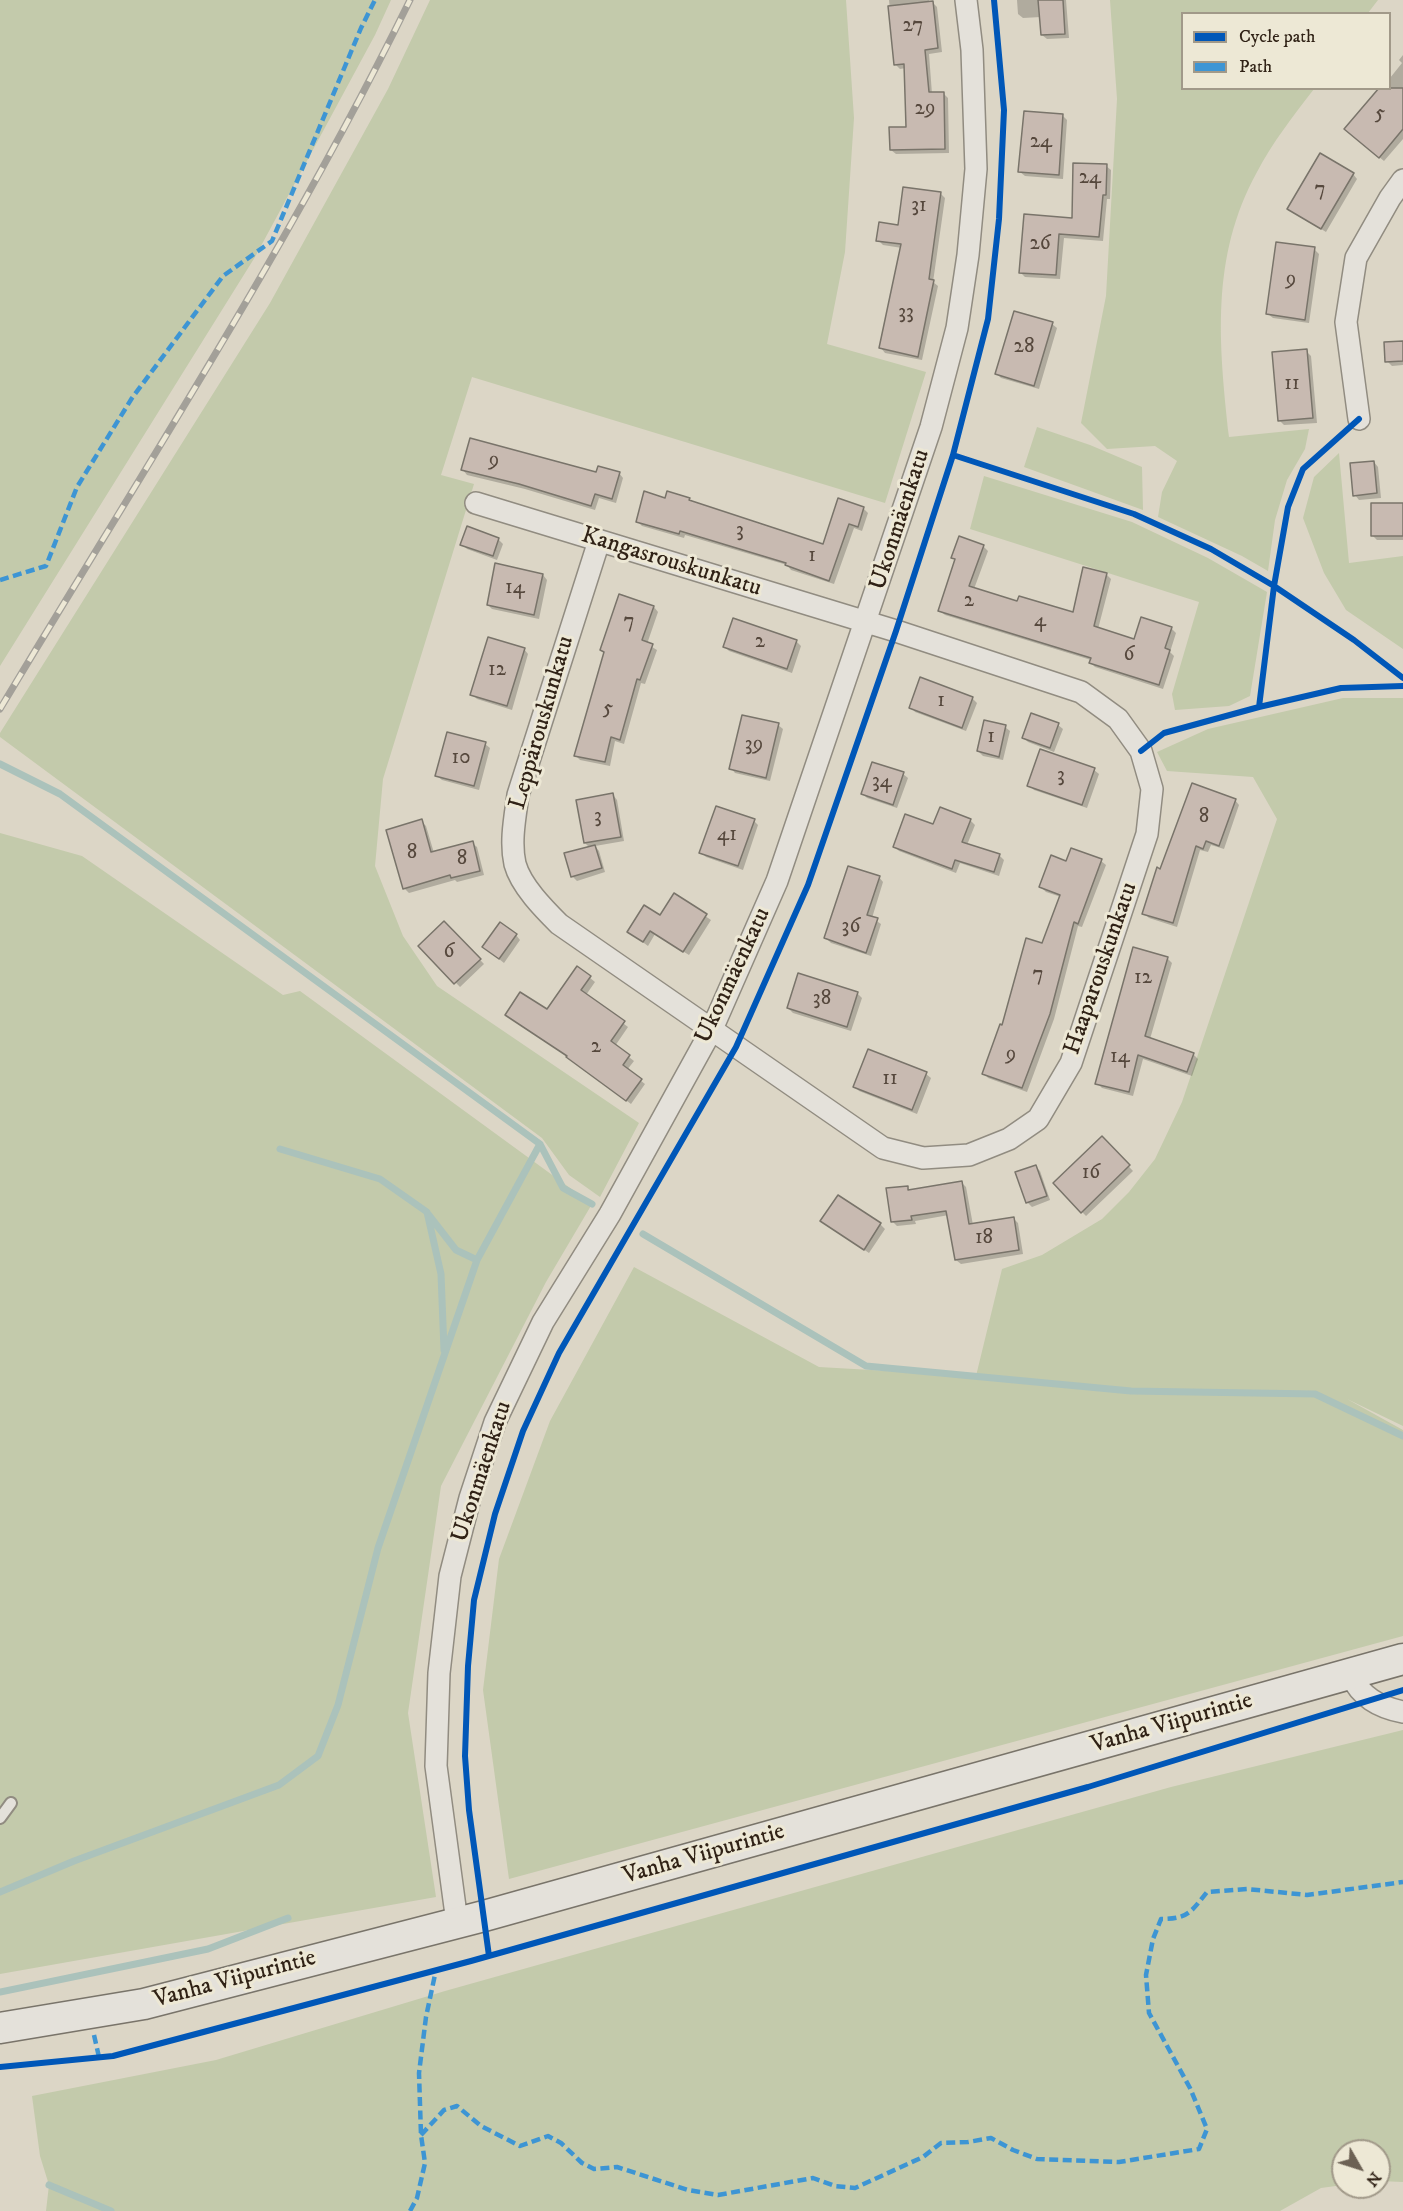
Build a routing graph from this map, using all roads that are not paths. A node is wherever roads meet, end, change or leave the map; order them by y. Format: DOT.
graph roads {
  1 [pos="966,0"];
  2 [pos="1403,180"];
  3 [pos="1359,419"];
  4 [pos="476,503"];
  5 [pos="599,541"];
  6 [pos="866,623"];
  7 [pos="712,1029"];
  8 [pos="1403,1659"];
  9 [pos="1350,1674"];
  10 [pos="1403,1712"];
  11 [pos="11,1803"];
  12 [pos="0,1818"];
  13 [pos="457,1922"];
  14 [pos="0,2028"];
  1 -- 6 [label="street, Ukonmäenkatu"];
  2 -- 3 [label="street"];
  4 -- 5 [label="street, Kangasrouskunkatu"];
  5 -- 6 [label="street, Kangasrouskunkatu"];
  5 -- 7 [label="street, Leppärouskunkatu"];
  6 -- 7 [label="street, Ukonmäenkatu"];
  6 -- 7 [label="street, Haaparouskunkatu"];
  7 -- 13 [label="street, Ukonmäenkatu"];
  8 -- 9 [label="street, Vanha Viipurintie"];
  9 -- 10 [label="street"];
  9 -- 13 [label="street, Vanha Viipurintie"];
  11 -- 12 [label="lane"];
  13 -- 14 [label="street, Vanha Viipurintie"];
}
